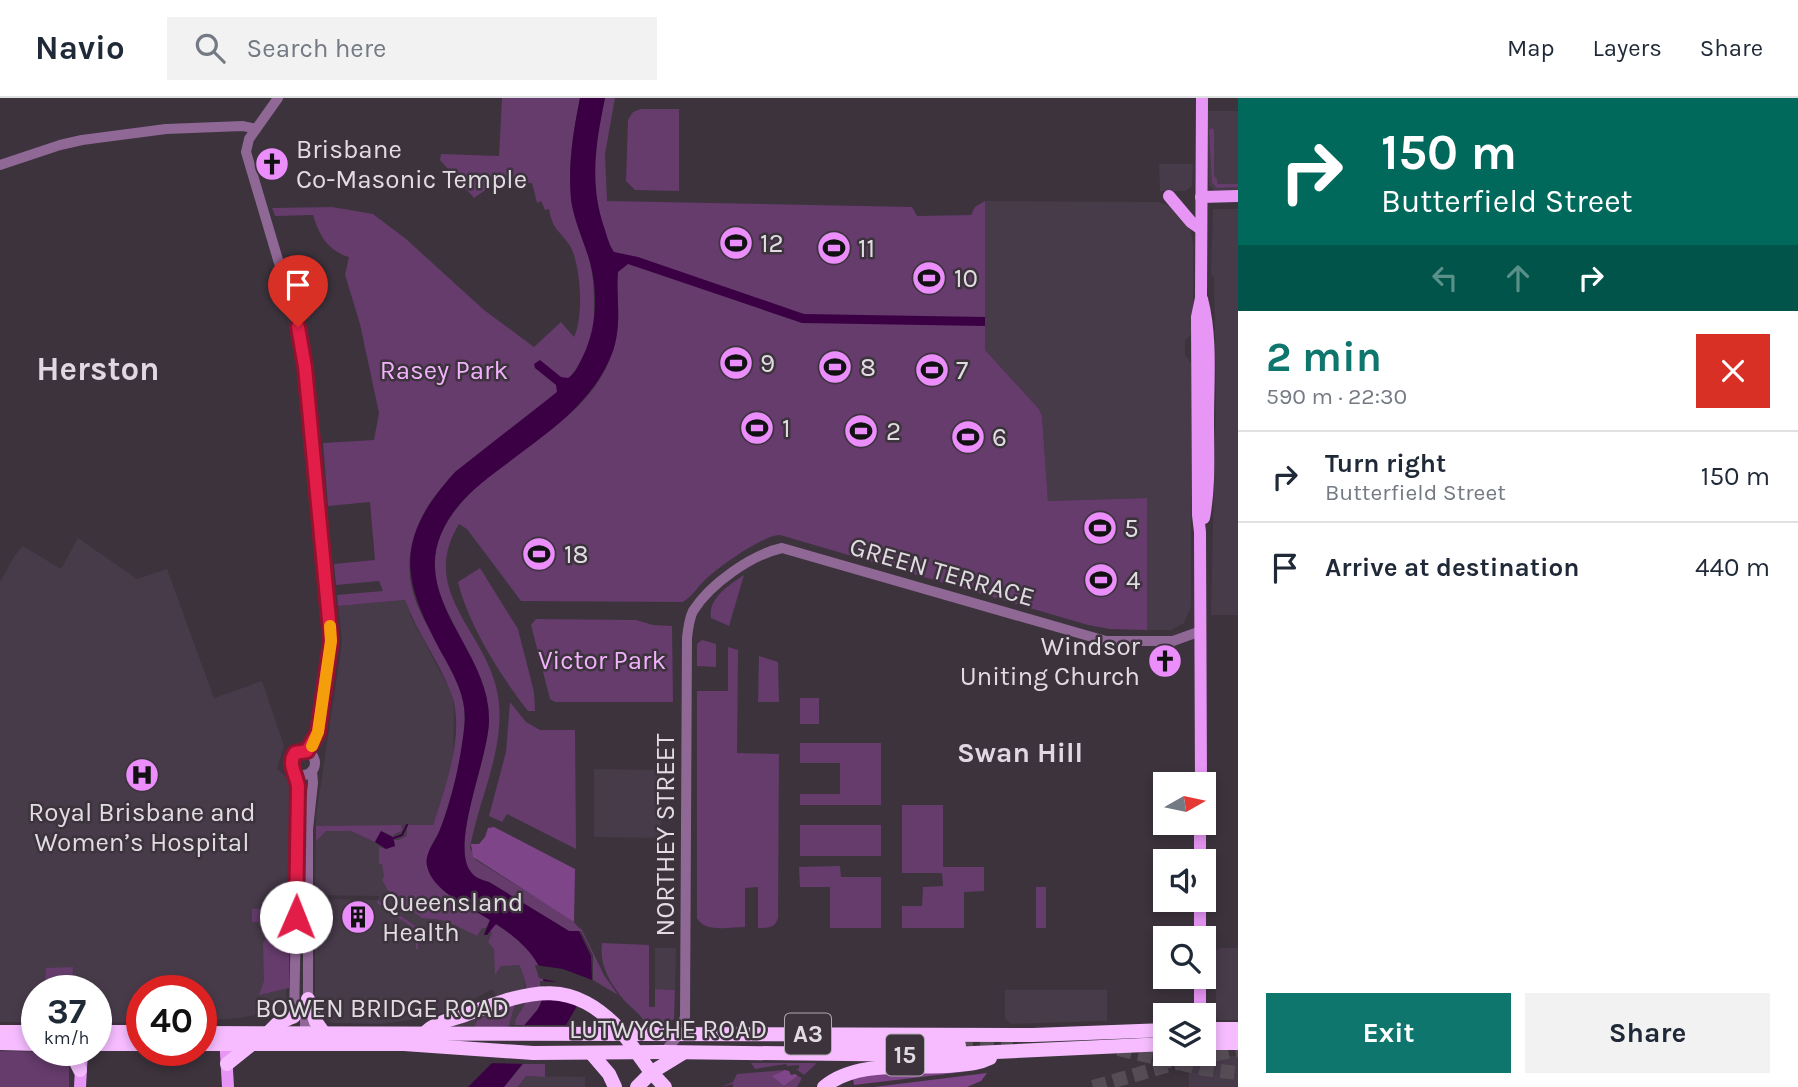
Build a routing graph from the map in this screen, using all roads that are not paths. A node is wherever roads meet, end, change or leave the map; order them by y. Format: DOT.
graph roads {
  1 [pos="278,98"];
  2 [pos="1202,98"];
  3 [pos="256,129"];
  4 [pos="0,165"];
  5 [pos="1238,196"];
  6 [pos="1169,197"];
  7 [pos="1201,197"];
  8 [pos="1201,229"];
  9 [pos="692,613"];
  10 [pos="1201,631"];
  11 [pos="310,754"];
  12 [pos="312,771"];
  13 [pos="1200,772"];
  14 [pos="296,773"];
  15 [pos="308,999"];
  16 [pos="294,1016"];
  17 [pos="1216,1029"];
  18 [pos="1238,1029"];
  19 [pos="1153,1030"];
  20 [pos="0,1032"];
  21 [pos="21,1032"];
  22 [pos="269,1032"];
  23 [pos="323,1032"];
  24 [pos="425,1032"];
  25 [pos="622,1032"];
  26 [pos="562,1033"];
  27 [pos="680,1033"];
  28 [pos="729,1033"];
  29 [pos="217,1036"];
  30 [pos="226,1038"];
  31 [pos="300,1038"];
  32 [pos="217,1040"];
  33 [pos="0,1043"];
  34 [pos="1216,1043"];
  35 [pos="1238,1043"];
  36 [pos="21,1044"];
  37 [pos="252,1044"];
  38 [pos="959,1045"];
  39 [pos="1153,1045"];
  40 [pos="1004,1051"];
  41 [pos="664,1052"];
  42 [pos="684,1052"];
  43 [pos="547,1053"];
  44 [pos="591,1053"];
  45 [pos="806,1053"];
  46 [pos="227,1064"];
  47 [pos="78,1066"];
  48 [pos="80,1066"];
  49 [pos="662,1067"];
  50 [pos="80,1070"];
  51 [pos="80,1087"];
  52 [pos="228,1087"];
  53 [pos="615,1087"];
  54 [pos="638,1087"];
  55 [pos="650,1087"];
  56 [pos="665,1087"];
  57 [pos="824,1087"];
  1 -- 3 [label="street"];
  2 -- 7 [label="main road"];
  3 -- 4 [label="street"];
  3 -- 11 [label="street"];
  5 -- 7 [label="main road"];
  6 -- 8 [label="main road"];
  7 -- 8 [label="main road"];
  8 -- 10 [label="main road"];
  9 -- 10 [label="street, GREEN TERRACE"];
  9 -- 27 [label="street, NORTHEY STREET"];
  10 -- 13 [label="main road"];
  11 -- 12 [label="street"];
  11 -- 14 [label="street"];
  12 -- 14 [label="street"];
  12 -- 15 [label="street"];
  14 -- 16 [label="street"];
  15 -- 23 [label="highway"];
  15 -- 31 [label="street"];
  16 -- 22 [label="highway"];
  16 -- 31 [label="street"];
  17 -- 18 [label="highway"];
  19 -- 28 [label="highway, LUTWYCHE ROAD / A3"];
  20 -- 21 [label="highway"];
  22 -- 30 [label="highway, BOWEN BRIDGE ROAD / 15"];
  22 -- 31 [label="highway, BOWEN BRIDGE ROAD / 15"];
  23 -- 24 [label="highway, BOWEN BRIDGE ROAD / 15"];
  23 -- 31 [label="highway, BOWEN BRIDGE ROAD / 15"];
  24 -- 25 [label="highway"];
  24 -- 26 [label="highway, BOWEN BRIDGE ROAD / 15"];
  25 -- 55 [label="highway, bridge"];
  25 -- 56 [label="highway, bridge"];
  26 -- 27 [label="highway, LUTWYCHE ROAD / 15"];
  27 -- 28 [label="highway, LUTWYCHE ROAD / 15"];
  27 -- 41 [label="street"];
  28 -- 42 [label="highway"];
  29 -- 30 [label="highway, BOWEN BRIDGE ROAD / 15"];
  30 -- 32 [label="highway, BOWEN BRIDGE ROAD / 15"];
  30 -- 37 [label="highway, BOWEN BRIDGE ROAD / 15"];
  30 -- 46 [label="main road"];
  31 -- 37 [label="highway, BOWEN BRIDGE ROAD / 15"];
  31 -- 43 [label="highway, BOWEN BRIDGE ROAD / 15"];
  33 -- 36 [label="highway"];
  34 -- 35 [label="highway"];
  37 -- 46 [label="highway"];
  38 -- 45 [label="highway"];
  39 -- 40 [label="highway, LUTWYCHE ROAD"];
  40 -- 45 [label="highway, LUTWYCHE ROAD / 15"];
  40 -- 57 [label="highway"];
  41 -- 42 [label="highway, LUTWYCHE ROAD / 15"];
  41 -- 44 [label="highway, LUTWYCHE ROAD / 15"];
  42 -- 45 [label="highway, LUTWYCHE ROAD / 15"];
  42 -- 49 [label="highway"];
  43 -- 44 [label="highway, LUTWYCHE ROAD / 15"];
  44 -- 53 [label="highway"];
  46 -- 52 [label="main road"];
  47 -- 50 [label="highway"];
  48 -- 50 [label="main road"];
  49 -- 54 [label="highway"];
  49 -- 55 [label="highway"];
  50 -- 51 [label="main road"];
}
